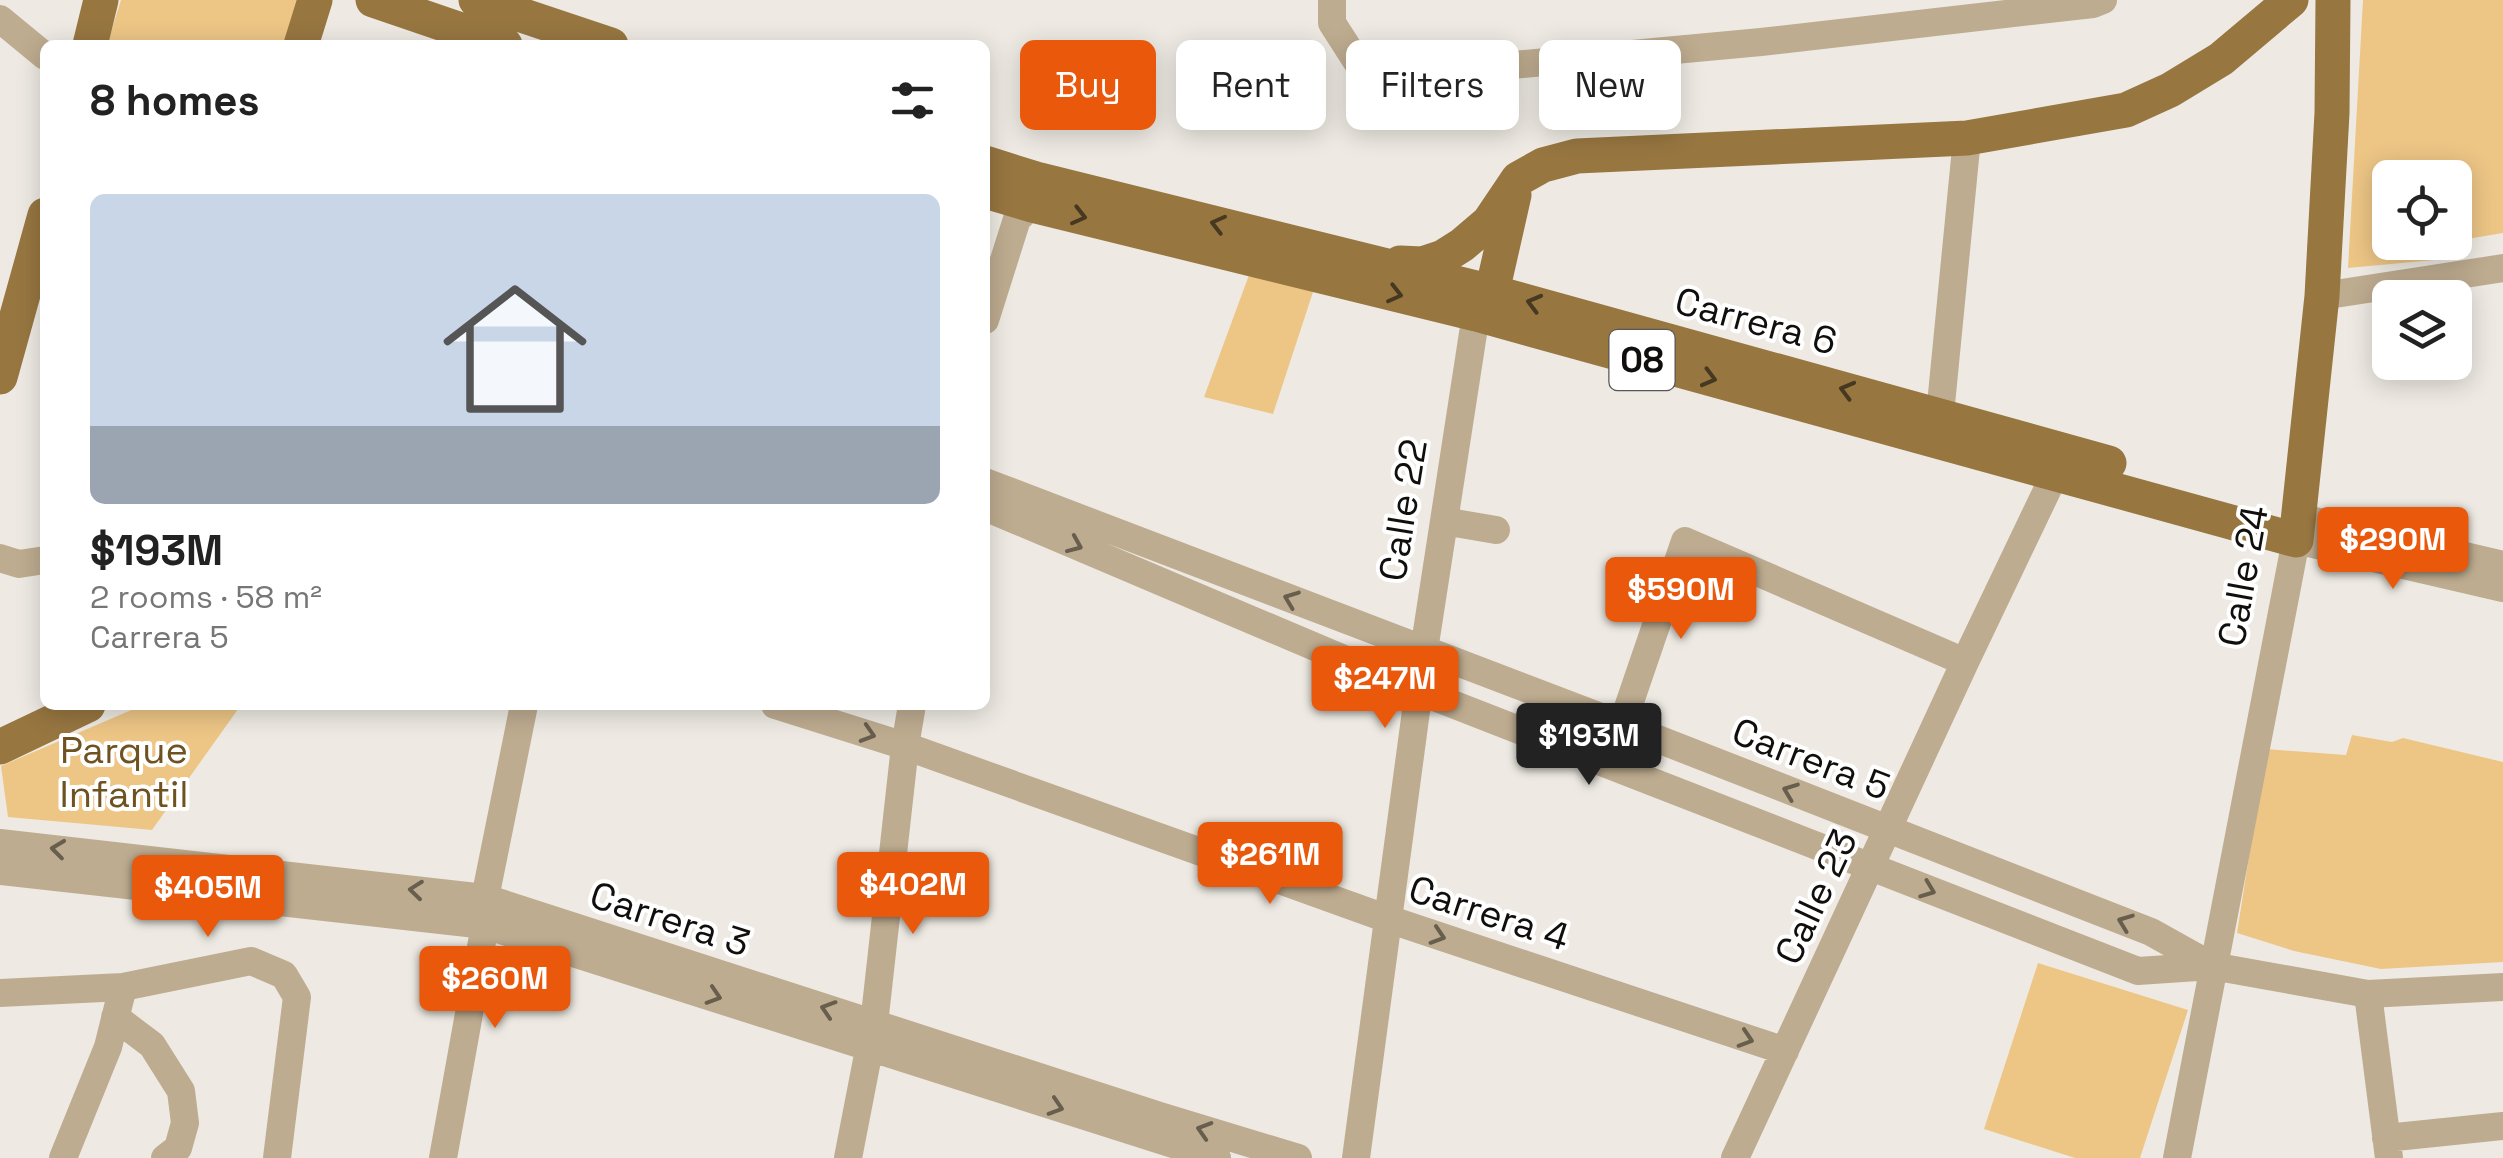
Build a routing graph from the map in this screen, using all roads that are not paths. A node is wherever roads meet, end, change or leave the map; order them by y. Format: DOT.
graph roads {
  1 [pos="102,0"];
  2 [pos="315,0"];
  3 [pos="373,0"];
  4 [pos="476,0"];
  5 [pos="1332,0"];
  6 [pos="2103,0"];
  7 [pos="2290,0"];
  8 [pos="2333,0"];
  9 [pos="0,19"];
  10 [pos="91,40"];
  11 [pos="303,40"];
  12 [pos="490,40"];
  13 [pos="596,40"];
  14 [pos="40,52"];
  15 [pos="1968,138"];
  16 [pos="990,166"];
  17 [pos="1518,180"];
  18 [pos="990,190"];
  19 [pos="1034,192"];
  20 [pos="39,262"];
  21 [pos="1374,262"];
  22 [pos="2503,268"];
  23 [pos="2322,296"];
  24 [pos="1484,303"];
  25 [pos="990,304"];
  26 [pos="10,305"];
  27 [pos="0,377"];
  28 [pos="1939,428"];
  29 [pos="2062,462"];
  30 [pos="990,484"];
  31 [pos="990,508"];
  32 [pos="1456,523"];
  33 [pos="2297,528"];
  34 [pos="1496,530"];
  35 [pos="0,558"];
  36 [pos="40,561"];
  37 [pos="2503,566"];
  38 [pos="2503,588"];
  39 [pos="1425,650"];
  40 [pos="1965,662"];
  41 [pos="1420,690"];
  42 [pos="78,710"];
  43 [pos="523,710"];
  44 [pos="791,710"];
  45 [pos="911,710"];
  46 [pos="1622,726"];
  47 [pos="905,746"];
  48 [pos="0,747"];
  49 [pos="1889,830"];
  50 [pos="0,842"];
  51 [pos="1871,868"];
  52 [pos="0,871"];
  53 [pos="155,874"];
  54 [pos="485,912"];
  55 [pos="1388,919"];
  56 [pos="2212,966"];
  57 [pos="123,987"];
  58 [pos="2503,987"];
  59 [pos="0,992"];
  60 [pos="2368,994"];
  61 [pos="115,1017"];
  62 [pos="872,1036"];
  63 [pos="1785,1052"];
  64 [pos="2503,1126"];
  65 [pos="1157,1128"];
  66 [pos="2388,1148"];
  67 [pos="63,1158"];
  68 [pos="166,1158"];
  69 [pos="278,1158"];
  70 [pos="443,1158"];
  71 [pos="848,1158"];
  72 [pos="1217,1158"];
  73 [pos="1298,1158"];
  74 [pos="1356,1158"];
  75 [pos="1735,1158"];
  76 [pos="2177,1158"];
  1 -- 10 [label="main road"];
  2 -- 11 [label="main road"];
  3 -- 12 [label="main road"];
  4 -- 13 [label="main road"];
  5 -- 6 [label="street"];
  7 -- 15 [label="main road"];
  8 -- 23 [label="main road, Calle 24"];
  9 -- 14 [label="street"];
  15 -- 17 [label="main road"];
  15 -- 28 [label="street"];
  16 -- 19 [label="main road, Carrera 6 / 08"];
  17 -- 21 [label="main road"];
  17 -- 24 [label="main road, Calle 22"];
  18 -- 19 [label="main road, Carrera 6 / 08"];
  21 -- 19 [label="main road, Carrera 6 / 08, one-way"];
  19 -- 24 [label="main road, Carrera 6 / 08, one-way"];
  19 -- 25 [label="street"];
  20 -- 26 [label="main road"];
  21 -- 24 [label="main road, Carrera 6 / 08"];
  22 -- 23 [label="street"];
  23 -- 33 [label="main road, Calle 24"];
  24 -- 28 [label="main road, Carrera 6 / 08"];
  24 -- 39 [label="street, Calle 22"];
  26 -- 27 [label="main road"];
  28 -- 29 [label="main road, Carrera 6 / 08"];
  29 -- 33 [label="main road, Carrera 6 / 08"];
  29 -- 40 [label="street, Calle 23"];
  39 -- 30 [label="street, Carrera 5, one-way"];
  31 -- 41 [label="street, Carrera 5, one-way"];
  32 -- 34 [label="street"];
  33 -- 37 [label="street, Carrera 6"];
  33 -- 38 [label="street, Carrera 6"];
  33 -- 56 [label="street, Calle 24"];
  35 -- 36 [label="street"];
  39 -- 41 [label="street, Calle 22"];
  39 -- 46 [label="street, Carrera 5"];
  40 -- 46 [label="street"];
  40 -- 49 [label="street, Calle 23"];
  41 -- 51 [label="street, Carrera 5"];
  41 -- 55 [label="street, Calle 22"];
  42 -- 48 [label="main road"];
  43 -- 54 [label="street"];
  44 -- 47 [label="street, Carrera 4, one-way"];
  45 -- 47 [label="street"];
  49 -- 46 [label="street, Carrera 5, one-way"];
  47 -- 55 [label="street, Carrera 4"];
  47 -- 62 [label="street"];
  49 -- 51 [label="street, Calle 23"];
  56 -- 49 [label="street, Carrera 5, one-way"];
  53 -- 50 [label="street, Carrera 3, one-way"];
  51 -- 56 [label="street, Carrera 5, one-way"];
  51 -- 63 [label="street, Calle 23"];
  52 -- 53 [label="street, Carrera 3"];
  53 -- 54 [label="street, Carrera 3"];
  54 -- 62 [label="street, Carrera 3"];
  54 -- 70 [label="street"];
  55 -- 63 [label="street, Carrera 4, one-way"];
  55 -- 74 [label="street, Calle 22"];
  56 -- 60 [label="street, Carrera 5"];
  56 -- 76 [label="street, Calle 24"];
  57 -- 59 [label="street"];
  57 -- 61 [label="street"];
  57 -- 69 [label="street"];
  58 -- 60 [label="street, Carrera 5"];
  60 -- 66 [label="street"];
  61 -- 67 [label="street"];
  61 -- 68 [label="street"];
  62 -- 65 [label="street, Carrera 3"];
  62 -- 71 [label="street"];
  63 -- 75 [label="street, Calle 23"];
  64 -- 66 [label="street"];
  65 -- 72 [label="street, Carrera 3"];
  73 -- 65 [label="street, Carrera 3, one-way"];
}
